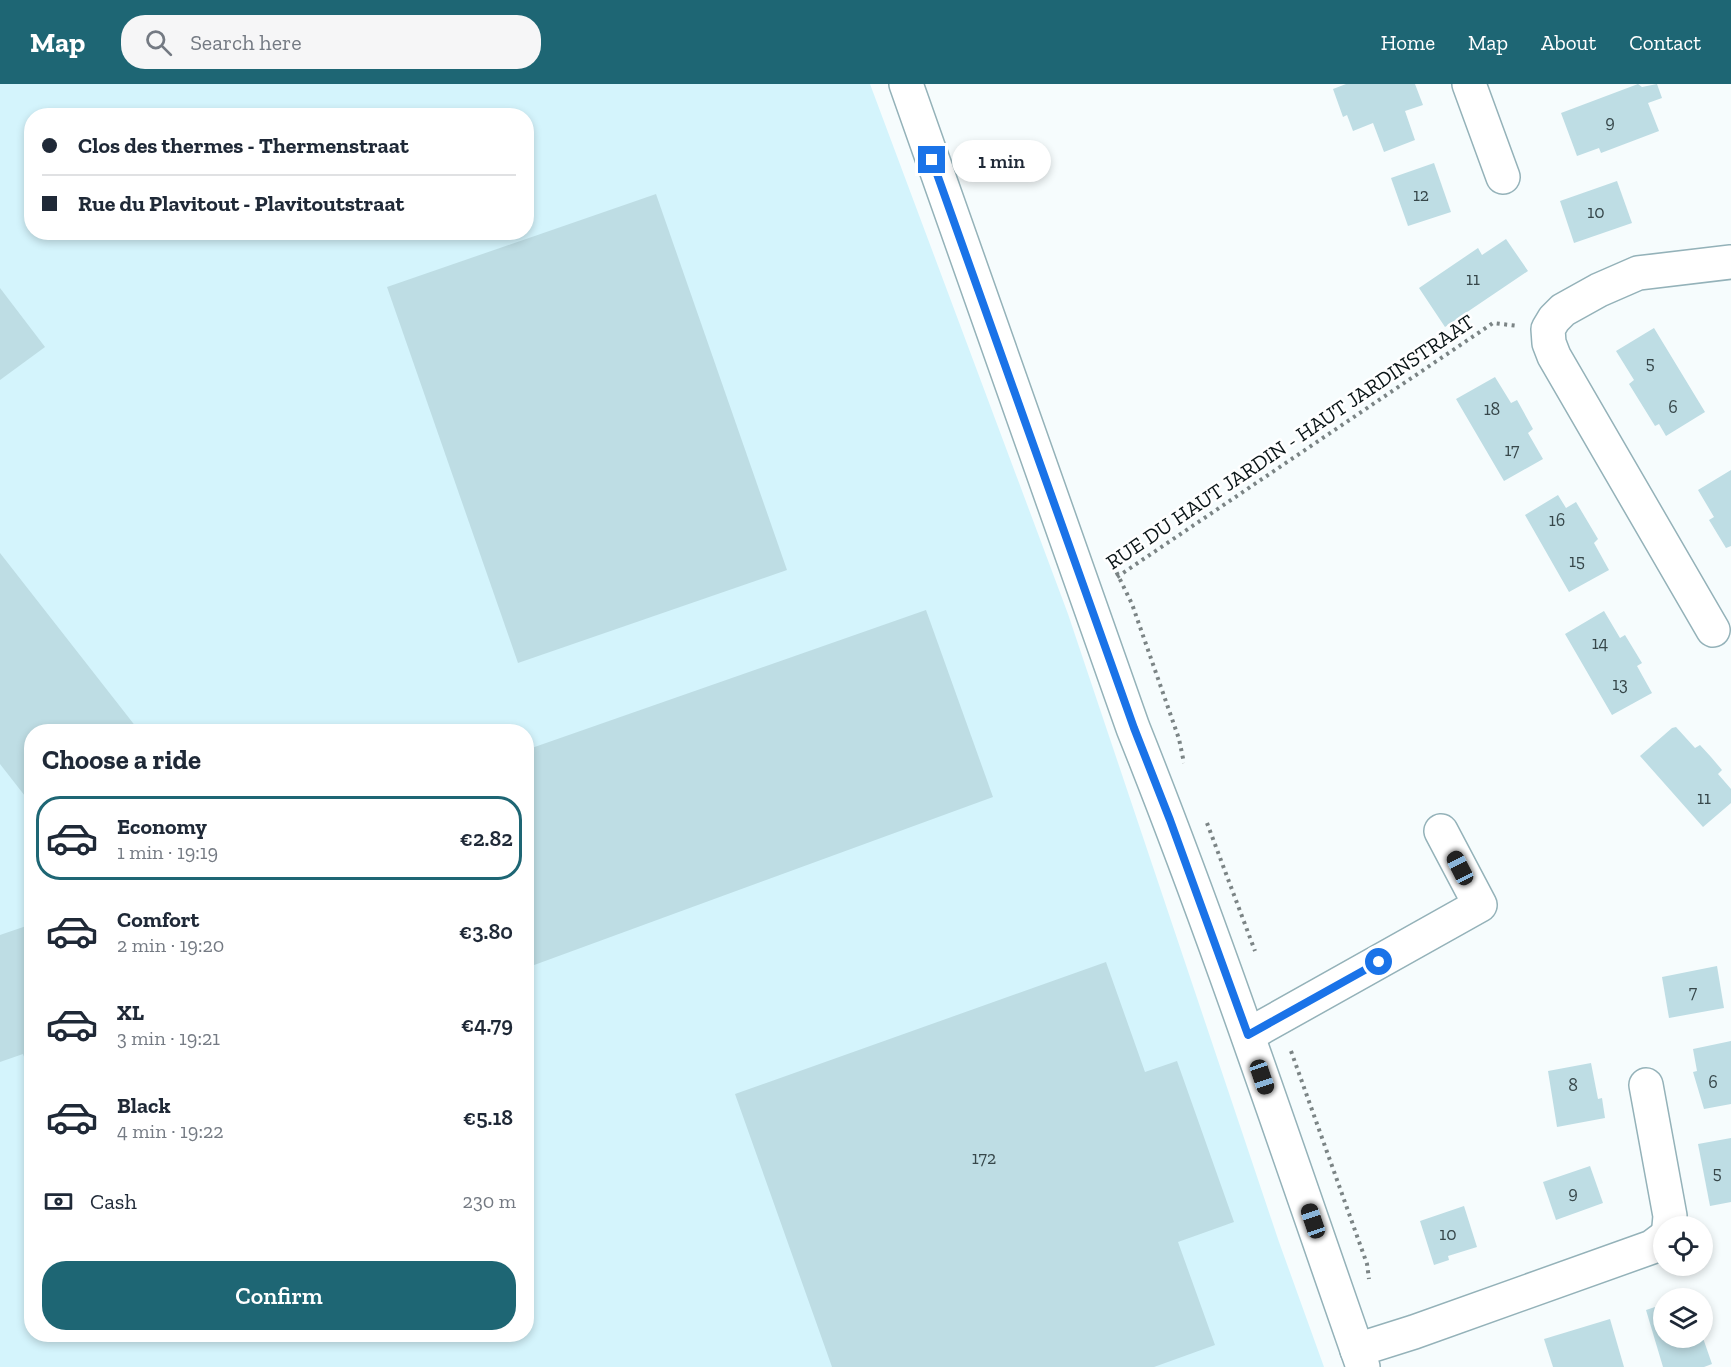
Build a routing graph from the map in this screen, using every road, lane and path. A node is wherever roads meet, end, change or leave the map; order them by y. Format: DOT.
graph roads {
  1 [pos="906,84"];
  2 [pos="1468,84"];
  3 [pos="1503,177"];
  4 [pos="1731,262"];
  5 [pos="1548,329"];
  6 [pos="1109,556"];
  7 [pos="1119,575"];
  8 [pos="1087,596"];
  9 [pos="1713,630"];
  10 [pos="1186,773"];
  11 [pos="1206,820"];
  12 [pos="1441,831"];
  13 [pos="1256,954"];
  14 [pos="1279,1018"];
  15 [pos="1248,1035"];
  16 [pos="1646,1085"];
  17 [pos="1670,1216"];
  18 [pos="1653,1246"];
  19 [pos="1370,1286"];
  20 [pos="1360,1358"];
  1 -- 8 [label="street"];
  2 -- 3 [label="street"];
  4 -- 5 [label="street"];
  5 -- 7 [label="path, RUE DU HAUT JARDIN - HAUT JARDINSTRAAT"];
  5 -- 9 [label="street"];
  6 -- 7 [label="path"];
  7 -- 8 [label="path, RUE DU HAUT JARDIN - HAUT JARDINSTRAAT"];
  7 -- 10 [label="path"];
  8 -- 15 [label="street"];
  11 -- 13 [label="path"];
  12 -- 14 [label="street"];
  14 -- 15 [label="street"];
  14 -- 19 [label="path"];
  15 -- 20 [label="street"];
  16 -- 17 [label="street"];
  18 -- 20 [label="street"];
}
